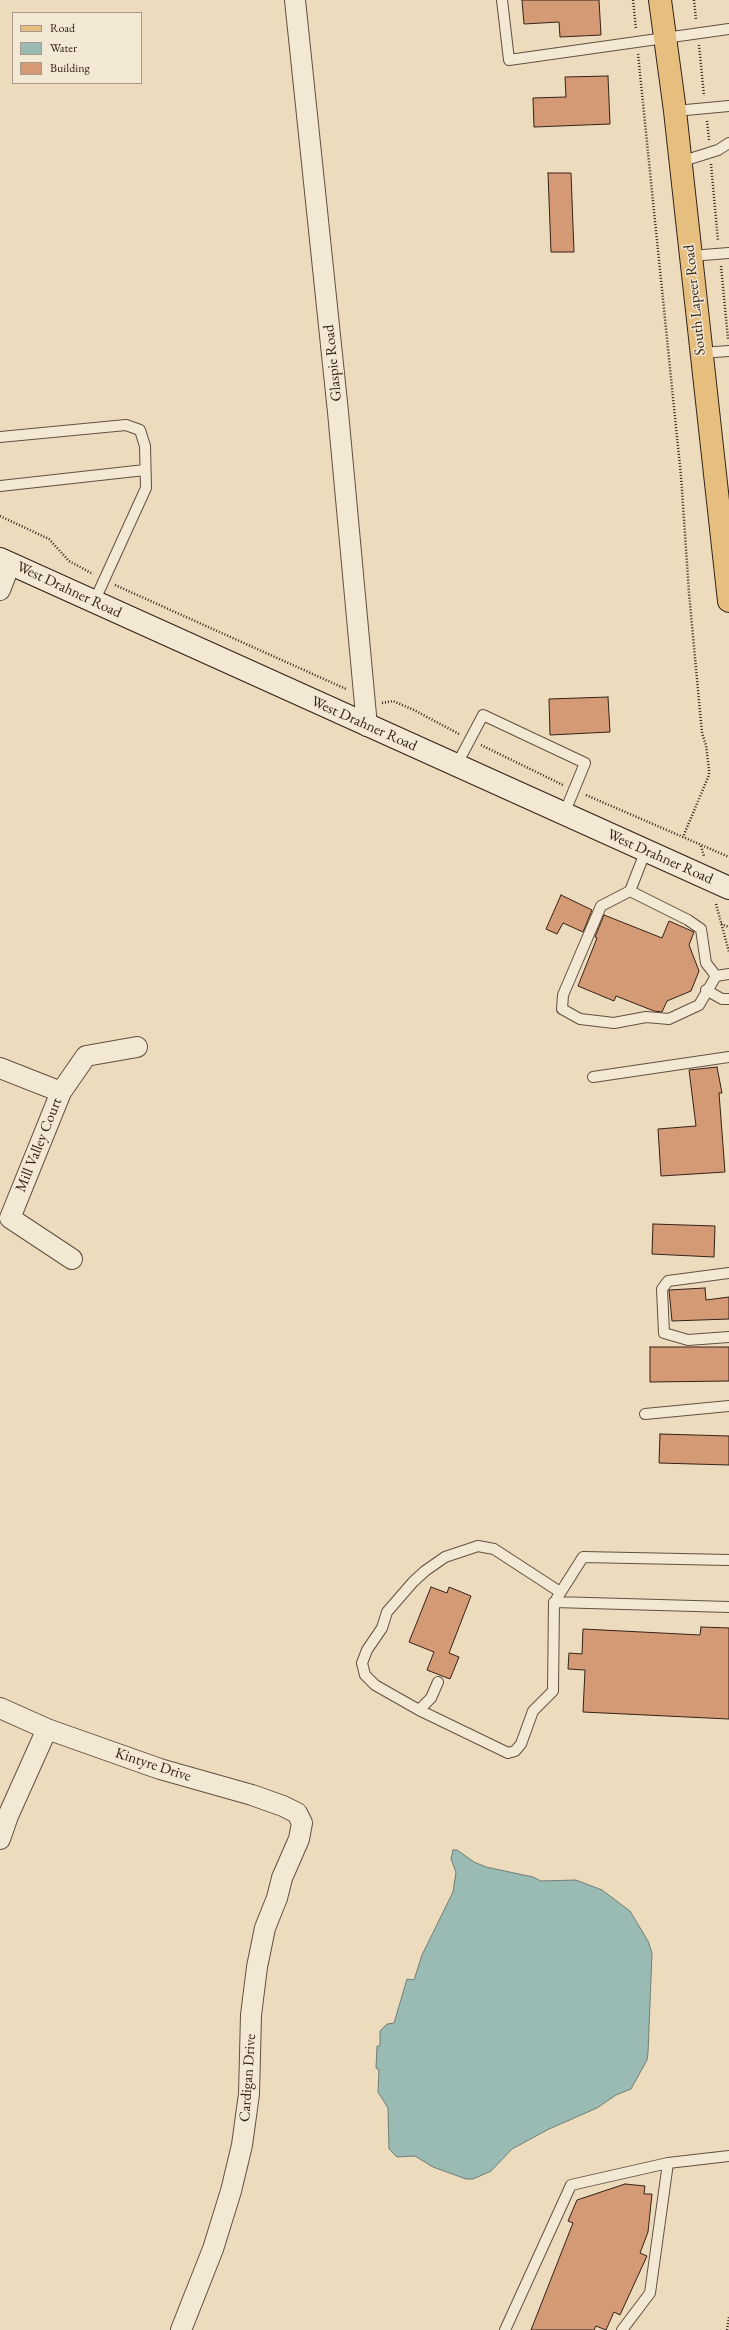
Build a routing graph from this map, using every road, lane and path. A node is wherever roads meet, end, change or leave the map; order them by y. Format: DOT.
graph roads {
  1 [pos="296,0"];
  2 [pos="502,0"];
  3 [pos="633,0"];
  4 [pos="660,0"];
  5 [pos="694,0"];
  6 [pos="729,29"];
  7 [pos="697,33"];
  8 [pos="666,36"];
  9 [pos="637,41"];
  10 [pos="729,106"];
  11 [pos="705,108"];
  12 [pos="674,111"];
  13 [pos="729,143"];
  14 [pos="710,153"];
  15 [pos="680,162"];
  16 [pos="724,253"];
  17 [pos="690,256"];
  18 [pos="729,345"];
  19 [pos="729,351"];
  20 [pos="701,353"];
  21 [pos="0,437"];
  22 [pos="145,470"];
  23 [pos="0,486"];
  24 [pos="0,516"];
  25 [pos="725,524"];
  26 [pos="5,561"];
  27 [pos="104,579"];
  28 [pos="0,590"];
  29 [pos="729,601"];
  30 [pos="94,602"];
  31 [pos="364,698"];
  32 [pos="367,726"];
  33 [pos="470,740"];
  34 [pos="456,766"];
  35 [pos="574,790"];
  36 [pos="564,814"];
  37 [pos="683,837"];
  38 [pos="646,850"];
  39 [pos="729,857"];
  40 [pos="729,888"];
  41 [pos="630,891"];
  42 [pos="718,913"];
  43 [pos="721,923"];
  44 [pos="729,927"];
  45 [pos="729,952"];
  46 [pos="729,974"];
  47 [pos="716,976"];
  48 [pos="706,990"];
  49 [pos="729,999"];
  50 [pos="137,1046"];
  51 [pos="729,1058"];
  52 [pos="0,1068"];
  53 [pos="593,1077"];
  54 [pos="61,1092"];
  55 [pos="72,1259"];
  56 [pos="729,1273"];
  57 [pos="729,1337"];
  58 [pos="729,1406"];
  59 [pos="646,1414"];
  60 [pos="729,1560"];
  61 [pos="560,1592"];
  62 [pos="554,1602"];
  63 [pos="729,1607"];
  64 [pos="438,1682"];
  65 [pos="0,1708"];
  66 [pos="419,1710"];
  67 [pos="47,1729"];
  68 [pos="302,1823"];
  69 [pos="0,1839"];
  70 [pos="729,2156"];
  71 [pos="668,2163"];
  72 [pos="729,2317"];
  73 [pos="180,2330"];
  74 [pos="505,2330"];
  75 [pos="622,2330"];
  76 [pos="727,2330"];
  1 -- 31 [label="street, Glaspie Road"];
  2 -- 9 [label="lane"];
  3 -- 9 [label="path"];
  4 -- 8 [label="main road, South Lapeer Road"];
  5 -- 7 [label="path"];
  6 -- 7 [label="lane"];
  7 -- 8 [label="lane"];
  7 -- 11 [label="path"];
  8 -- 9 [label="lane"];
  8 -- 12 [label="main road, South Lapeer Road"];
  9 -- 37 [label="path"];
  10 -- 11 [label="lane"];
  11 -- 12 [label="lane"];
  11 -- 14 [label="path"];
  12 -- 15 [label="main road, South Lapeer Road"];
  13 -- 14 [label="lane"];
  14 -- 15 [label="lane"];
  14 -- 16 [label="path"];
  15 -- 17 [label="main road, South Lapeer Road"];
  16 -- 17 [label="lane"];
  16 -- 18 [label="path"];
  17 -- 20 [label="main road, South Lapeer Road"];
  19 -- 20 [label="lane"];
  20 -- 25 [label="main road, South Lapeer Road"];
  21 -- 22 [label="lane"];
  22 -- 23 [label="lane"];
  22 -- 27 [label="lane"];
  24 -- 27 [label="path"];
  25 -- 29 [label="main road, South Lapeer Road"];
  26 -- 28 [label="street"];
  26 -- 30 [label="street, West Drahner Road"];
  27 -- 30 [label="lane"];
  27 -- 31 [label="path"];
  30 -- 32 [label="street, West Drahner Road"];
  31 -- 32 [label="street, Glaspie Road"];
  31 -- 33 [label="path"];
  32 -- 34 [label="street, West Drahner Road"];
  33 -- 34 [label="lane"];
  33 -- 35 [label="path"];
  33 -- 35 [label="lane"];
  34 -- 36 [label="street, West Drahner Road"];
  35 -- 36 [label="lane"];
  35 -- 37 [label="path"];
  36 -- 38 [label="street, West Drahner Road"];
  37 -- 39 [label="path"];
  38 -- 40 [label="street, West Drahner Road"];
  38 -- 41 [label="lane"];
  41 -- 47 [label="lane"];
  41 -- 48 [label="lane"];
  42 -- 43 [label="path"];
  43 -- 44 [label="path"];
  43 -- 45 [label="path"];
  46 -- 47 [label="lane"];
  47 -- 48 [label="lane"];
  48 -- 49 [label="lane"];
  50 -- 54 [label="street, Mill Valley Court"];
  51 -- 53 [label="lane"];
  52 -- 54 [label="street"];
  54 -- 55 [label="street, Mill Valley Court"];
  56 -- 57 [label="lane"];
  58 -- 59 [label="lane"];
  60 -- 61 [label="lane"];
  61 -- 62 [label="lane"];
  61 -- 66 [label="lane"];
  62 -- 63 [label="lane"];
  62 -- 66 [label="lane"];
  64 -- 66 [label="lane"];
  65 -- 67 [label="street, Kintyre Drive"];
  67 -- 68 [label="street, Kintyre Drive"];
  67 -- 69 [label="street"];
  68 -- 73 [label="street, Cardigan Drive"];
  70 -- 71 [label="lane"];
  71 -- 74 [label="lane"];
  71 -- 75 [label="lane"];
  72 -- 76 [label="path"];
}
